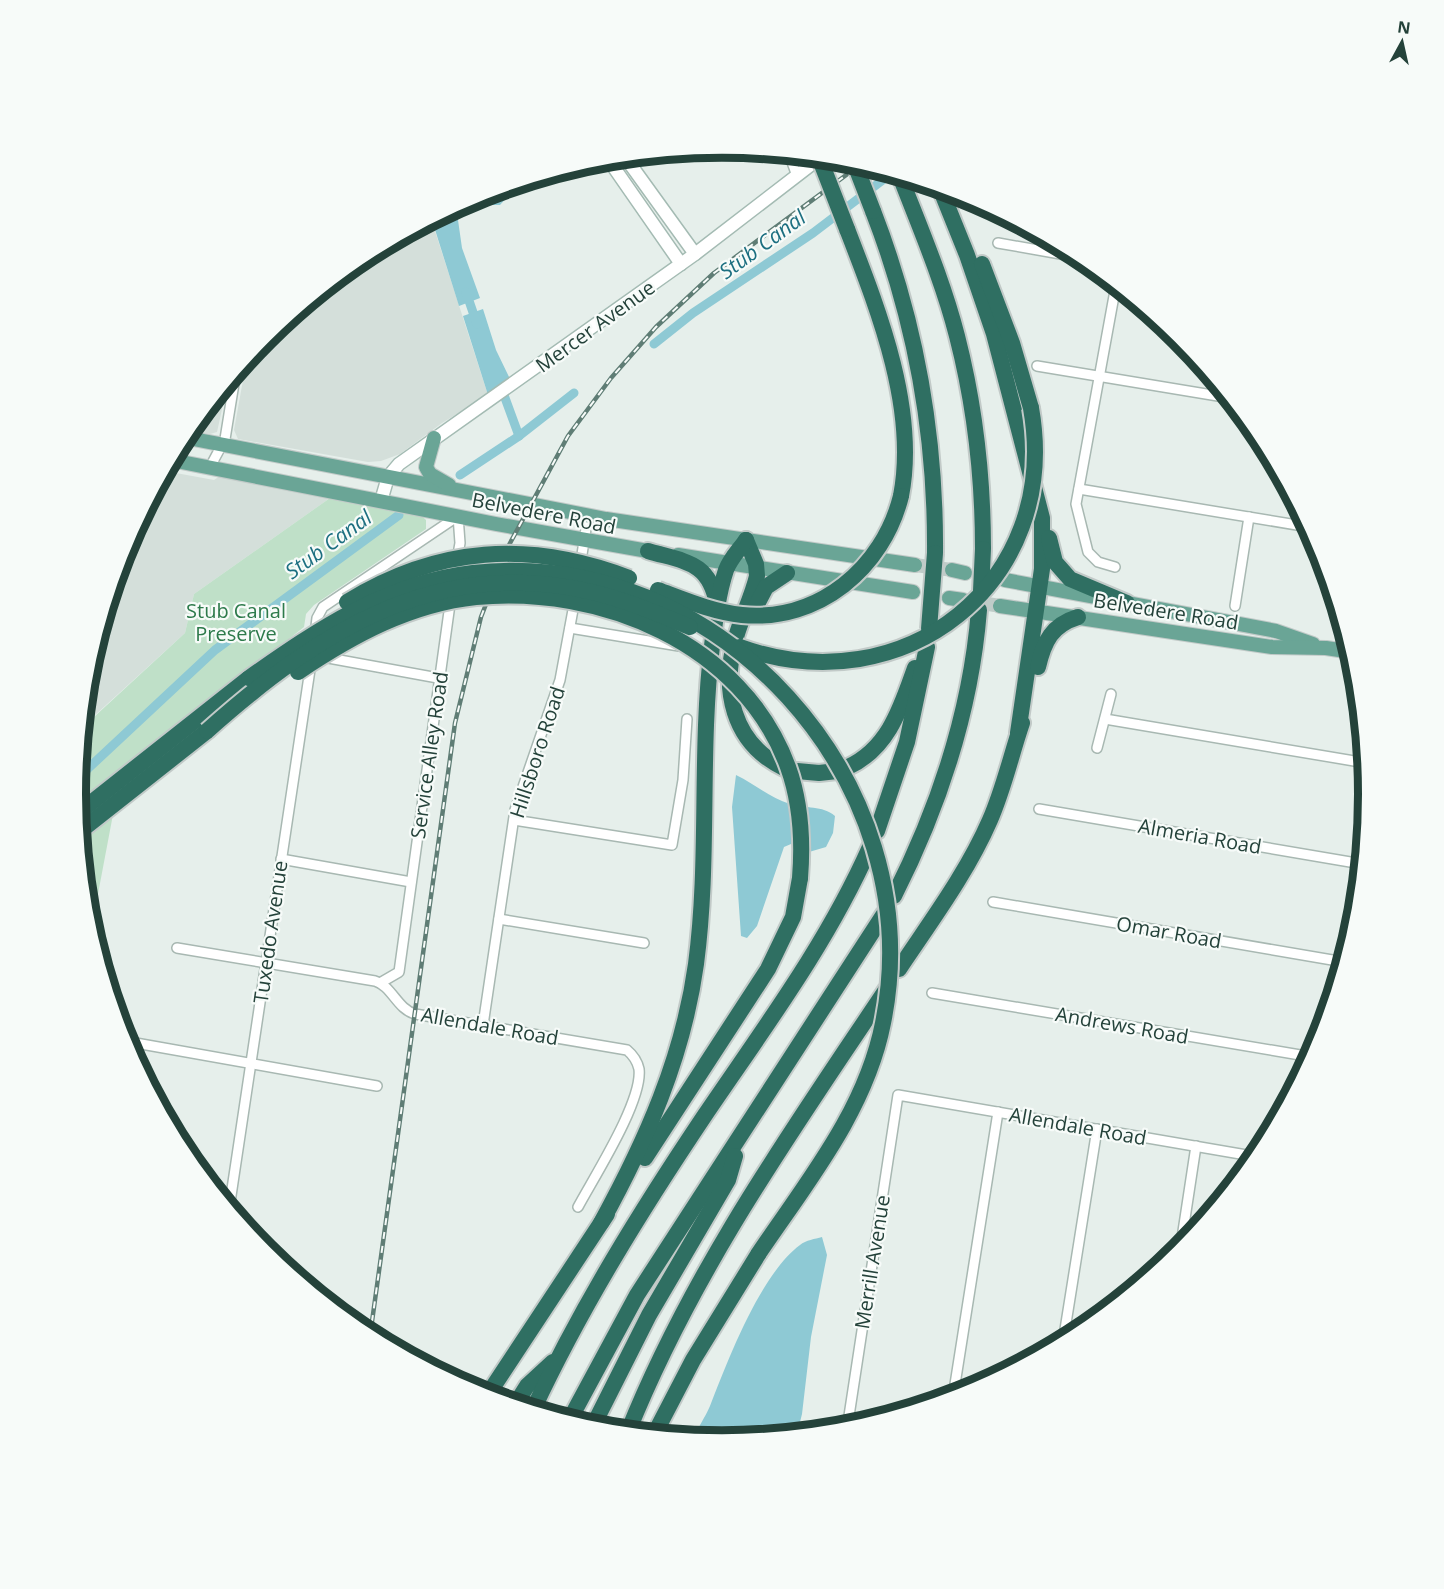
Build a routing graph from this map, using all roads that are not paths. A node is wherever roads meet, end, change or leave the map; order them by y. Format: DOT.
graph roads {
  1 [pos="792,162"];
  2 [pos="631,164"];
  3 [pos="811,164"];
  4 [pos="823,166"];
  5 [pos="614,167"];
  6 [pos="858,173"];
  7 [pos="797,176"];
  8 [pos="903,185"];
  9 [pos="944,198"];
  10 [pos="957,203"];
  11 [pos="998,243"];
  12 [pos="1057,253"];
  13 [pos="695,254"];
  14 [pos="681,264"];
  15 [pos="1114,294"];
  16 [pos="1037,366"];
  17 [pos="1099,376"];
  18 [pos="233,388"];
  19 [pos="1218,396"];
  20 [pos="434,438"];
  21 [pos="194,439"];
  22 [pos="222,444"];
  23 [pos="180,462"];
  24 [pos="210,467"];
  25 [pos="388,477"];
  26 [pos="1079,489"];
  27 [pos="458,491"];
  28 [pos="381,501"];
  29 [pos="458,516"];
  30 [pos="588,516"];
  31 [pos="1249,517"];
  32 [pos="1042,518"];
  33 [pos="1298,525"];
  34 [pos="584,540"];
  35 [pos="746,540"];
  36 [pos="648,551"];
  37 [pos="729,563"];
  38 [pos="915,565"];
  39 [pos="1115,567"];
  40 [pos="757,568"];
  41 [pos="787,573"];
  42 [pos="1005,580"];
  43 [pos="1039,586"];
  44 [pos="981,591"];
  45 [pos="913,592"];
  46 [pos="1126,603"];
  47 [pos="1000,606"];
  48 [pos="1235,606"];
  49 [pos="717,608"];
  50 [pos="979,610"];
  51 [pos="1036,612"];
  52 [pos="1078,617"];
  53 [pos="570,628"];
  54 [pos="927,639"];
  55 [pos="684,647"];
  56 [pos="1326,648"];
  57 [pos="1342,650"];
  58 [pos="312,655"];
  59 [pos="730,660"];
  60 [pos="249,678"];
  61 [pos="438,678"];
  62 [pos="1111,694"];
  63 [pos="687,719"];
  64 [pos="1105,719"];
  65 [pos="207,731"];
  66 [pos="1018,734"];
  67 [pos="1097,748"];
  68 [pos="1357,762"];
  69 [pos="86,807"];
  70 [pos="1039,809"];
  71 [pos="514,820"];
  72 [pos="87,826"];
  73 [pos="877,831"];
  74 [pos="870,847"];
  75 [pos="281,859"];
  76 [pos="1354,863"];
  77 [pos="411,882"];
  78 [pos="894,896"];
  79 [pos="993,902"];
  80 [pos="884,914"];
  81 [pos="499,919"];
  82 [pos="644,943"];
  83 [pos="177,948"];
  84 [pos="266,961"];
  85 [pos="1336,961"];
  86 [pos="899,969"];
  87 [pos="380,983"];
  88 [pos="886,990"];
  89 [pos="932,993"];
  90 [pos="483,1025"];
  91 [pos="136,1043"];
  92 [pos="1302,1055"];
  93 [pos="251,1064"];
  94 [pos="376,1086"];
  95 [pos="898,1095"];
  96 [pos="998,1112"];
  97 [pos="1097,1129"];
  98 [pos="739,1142"];
  99 [pos="1196,1146"];
  100 [pos="1246,1155"];
  101 [pos="231,1199"];
  102 [pos="578,1207"];
  103 [pos="600,1223"];
  104 [pos="1183,1234"];
  105 [pos="1066,1330"];
  106 [pos="562,1353"];
  107 [pos="955,1387"];
  108 [pos="492,1388"];
  109 [pos="520,1398"];
  110 [pos="537,1403"];
  111 [pos="573,1413"];
  112 [pos="597,1419"];
  113 [pos="848,1419"];
  114 [pos="631,1425"];
  115 [pos="658,1428"];
  1 -- 7 [label="street"];
  2 -- 13 [label="street"];
  3 -- 7 [label="street, Mercer Avenue"];
  4 -- 60 [label="highway, bridge"];
  5 -- 14 [label="street"];
  6 -- 54 [label="highway, bridge"];
  7 -- 13 [label="street, Mercer Avenue"];
  8 -- 44 [label="highway, bridge"];
  9 -- 32 [label="highway"];
  10 -- 65 [label="highway, bridge"];
  11 -- 12 [label="street"];
  13 -- 14 [label="street, Mercer Avenue"];
  14 -- 20 [label="street, Mercer Avenue"];
  15 -- 17 [label="street"];
  16 -- 17 [label="street"];
  17 -- 19 [label="street"];
  17 -- 26 [label="street"];
  18 -- 22 [label="street"];
  20 -- 25 [label="street, Mercer Avenue"];
  20 -- 27 [label="main road"];
  21 -- 22 [label="main road, Belvedere Road"];
  22 -- 24 [label="street"];
  22 -- 25 [label="main road, Belvedere Road"];
  23 -- 24 [label="main road, Belvedere Road"];
  24 -- 28 [label="main road, Belvedere Road"];
  25 -- 27 [label="main road, Belvedere Road"];
  25 -- 28 [label="street"];
  26 -- 31 [label="street"];
  26 -- 39 [label="street"];
  27 -- 30 [label="main road, Belvedere Road"];
  28 -- 29 [label="main road, Belvedere Road"];
  29 -- 34 [label="main road, Belvedere Road"];
  29 -- 58 [label="street, Tuxedo Avenue"];
  29 -- 61 [label="street, Service Alley Road"];
  30 -- 34 [label="street, Hillsboro Road"];
  30 -- 35 [label="main road, Belvedere Road"];
  31 -- 33 [label="street"];
  31 -- 48 [label="street"];
  32 -- 43 [label="highway"];
  32 -- 46 [label="highway"];
  34 -- 36 [label="main road, Belvedere Road"];
  34 -- 53 [label="street, Hillsboro Road"];
  35 -- 37 [label="highway"];
  35 -- 38 [label="main road, Belvedere Road"];
  35 -- 40 [label="highway"];
  36 -- 37 [label="main road, Belvedere Road"];
  36 -- 49 [label="highway"];
  37 -- 40 [label="main road, Belvedere Road"];
  37 -- 49 [label="highway"];
  40 -- 41 [label="main road, Belvedere Road"];
  40 -- 59 [label="highway"];
  41 -- 45 [label="main road, Belvedere Road"];
  41 -- 59 [label="highway"];
  42 -- 43 [label="main road, Belvedere Road"];
  43 -- 46 [label="main road, Belvedere Road"];
  43 -- 51 [label="highway"];
  46 -- 56 [label="main road, Belvedere Road"];
  47 -- 51 [label="main road, Belvedere Road"];
  49 -- 103 [label="highway"];
  50 -- 78 [label="highway"];
  51 -- 52 [label="main road, Belvedere Road"];
  51 -- 66 [label="highway"];
  52 -- 56 [label="main road, Belvedere Road"];
  52 -- 66 [label="highway"];
  53 -- 55 [label="street"];
  53 -- 71 [label="street, Hillsboro Road"];
  54 -- 59 [label="highway"];
  54 -- 73 [label="highway"];
  56 -- 57 [label="main road, Belvedere Road"];
  58 -- 61 [label="street"];
  58 -- 75 [label="street, Tuxedo Avenue"];
  60 -- 69 [label="highway"];
  60 -- 115 [label="highway, bridge"];
  61 -- 77 [label="street, Service Alley Road"];
  62 -- 64 [label="street"];
  63 -- 71 [label="street"];
  64 -- 67 [label="street"];
  64 -- 68 [label="street"];
  65 -- 72 [label="highway"];
  65 -- 103 [label="highway, bridge"];
  66 -- 86 [label="highway"];
  70 -- 76 [label="street, Almeria Road"];
  71 -- 81 [label="street, Hillsboro Road"];
  74 -- 106 [label="highway"];
  75 -- 77 [label="street"];
  75 -- 84 [label="street, Tuxedo Avenue"];
  77 -- 87 [label="street, Service Alley Road"];
  79 -- 85 [label="street, Omar Road"];
  80 -- 98 [label="highway"];
  81 -- 82 [label="street"];
  81 -- 90 [label="street, Hillsboro Road"];
  83 -- 84 [label="street"];
  84 -- 87 [label="street"];
  84 -- 93 [label="street, Tuxedo Avenue"];
  87 -- 90 [label="street, Allendale Road"];
  88 -- 114 [label="highway"];
  89 -- 92 [label="street, Andrews Road"];
  90 -- 102 [label="street, Allendale Road"];
  91 -- 93 [label="street"];
  93 -- 94 [label="street"];
  93 -- 101 [label="street, Tuxedo Avenue"];
  95 -- 96 [label="street, Allendale Road"];
  95 -- 113 [label="street, Merrill Avenue"];
  96 -- 97 [label="street, Allendale Road"];
  96 -- 107 [label="street"];
  97 -- 99 [label="street, Allendale Road"];
  97 -- 105 [label="street"];
  98 -- 111 [label="highway"];
  98 -- 112 [label="highway"];
  99 -- 100 [label="street, Allendale Road"];
  99 -- 104 [label="street"];
  103 -- 108 [label="highway"];
  106 -- 109 [label="highway"];
  106 -- 110 [label="highway"];
}
